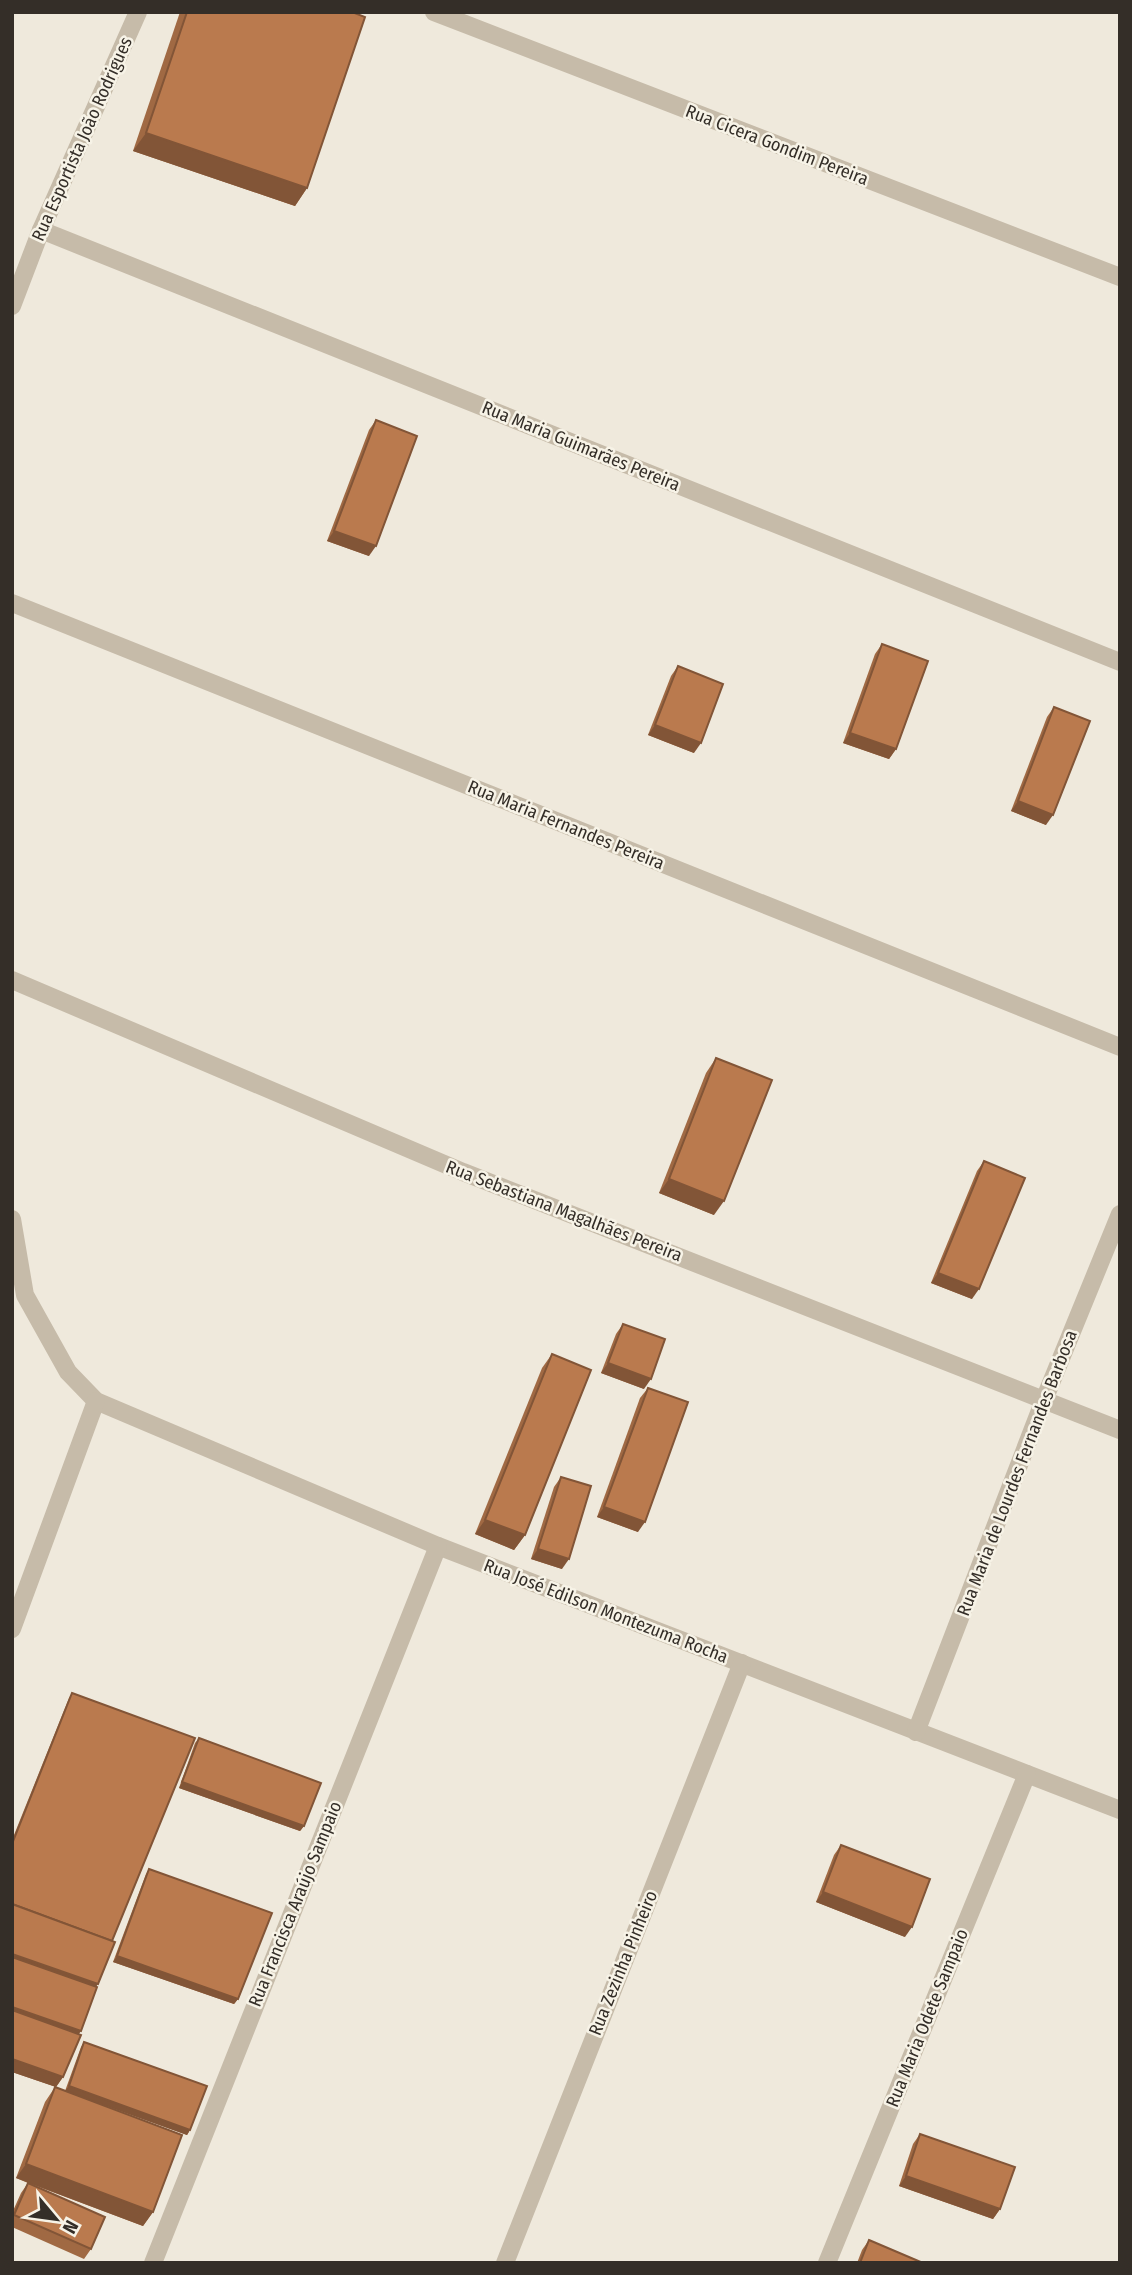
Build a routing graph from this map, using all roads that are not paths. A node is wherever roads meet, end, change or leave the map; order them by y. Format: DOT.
graph roads {
  1 [pos="138,12"];
  2 [pos="434,12"];
  3 [pos="41,230"];
  4 [pos="1120,277"];
  5 [pos="12,306"];
  6 [pos="12,603"];
  7 [pos="1120,663"];
  8 [pos="12,980"];
  9 [pos="1120,1047"];
  10 [pos="1120,1214"];
  11 [pos="12,1219"];
  12 [pos="1044,1400"];
  13 [pos="96,1401"];
  14 [pos="1120,1430"];
  15 [pos="438,1546"];
  16 [pos="12,1629"];
  17 [pos="742,1663"];
  18 [pos="916,1732"];
  19 [pos="1027,1774"];
  20 [pos="1120,1810"];
  21 [pos="153,2263"];
  22 [pos="505,2263"];
  23 [pos="827,2263"];
  1 -- 3 [label="street, Rua Esportista João Rodrigues"];
  2 -- 4 [label="street, Rua Cicera Gondim Pereira"];
  3 -- 5 [label="street, Rua Esportista João Rodrigues"];
  3 -- 7 [label="street, Rua Maria Guimarães Pereira"];
  6 -- 9 [label="street, Rua Maria Fernandes Pereira"];
  8 -- 12 [label="street, Rua Sebastiana Magalhães Pereira"];
  10 -- 12 [label="street, Rua Maria de Lourdes Fernandes Barbosa"];
  11 -- 13 [label="street"];
  12 -- 14 [label="street, Rua Sebastiana Magalhães Pereira"];
  12 -- 18 [label="street, Rua Maria de Lourdes Fernandes Barbosa"];
  13 -- 15 [label="street, Rua José Edilson Montezuma Rocha"];
  13 -- 16 [label="street"];
  15 -- 17 [label="street, Rua José Edilson Montezuma Rocha"];
  15 -- 21 [label="street, Rua Francisca Araújo Sampaio"];
  17 -- 18 [label="street, Rua José Edilson Montezuma Rocha"];
  17 -- 22 [label="street, Rua Zezinha Pinheiro"];
  18 -- 19 [label="street, Rua José Edilson Montezuma Rocha"];
  19 -- 20 [label="street, Rua José Edilson Montezuma Rocha"];
  19 -- 23 [label="street, Rua Maria Odete Sampaio"];
}
